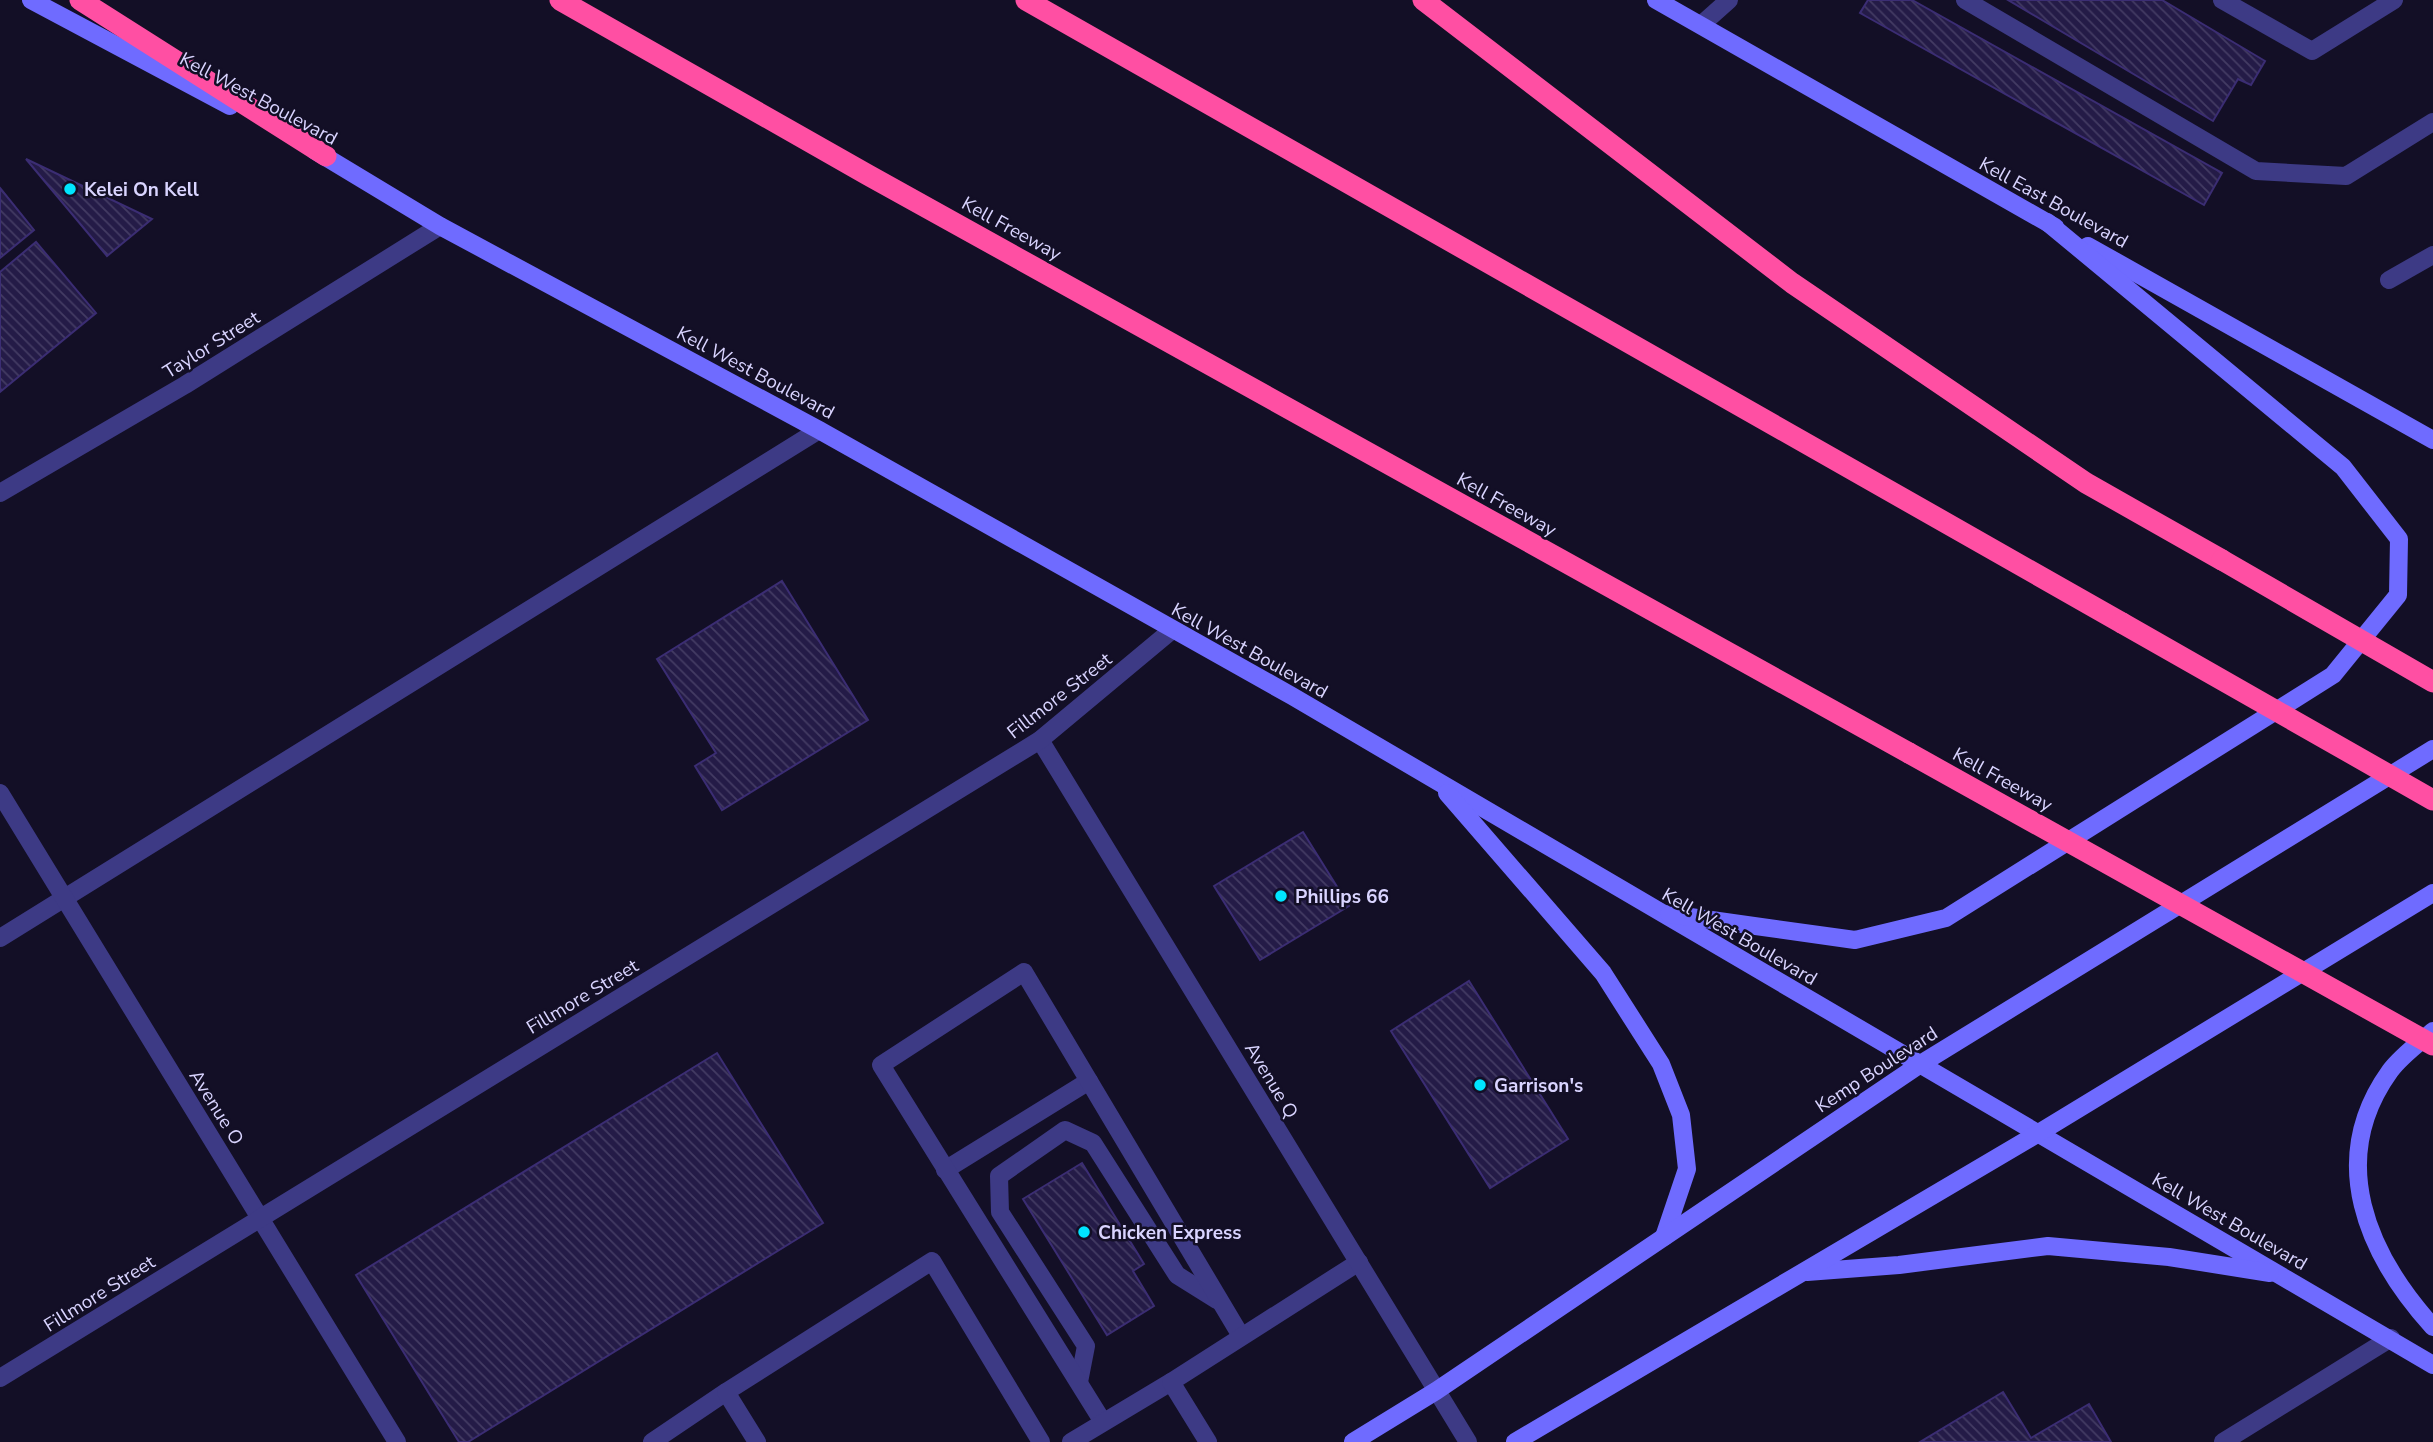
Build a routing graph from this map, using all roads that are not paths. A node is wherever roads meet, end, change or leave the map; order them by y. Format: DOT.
graph roads {
  1 [pos="31,0"];
  2 [pos="80,0"];
  3 [pos="560,0"];
  4 [pos="1026,0"];
  5 [pos="1423,0"];
  6 [pos="1656,0"];
  7 [pos="1729,0"];
  8 [pos="1965,0"];
  9 [pos="2222,0"];
  10 [pos="2394,0"];
  11 [pos="1701,26"];
  12 [pos="2433,122"];
  13 [pos="326,156"];
  14 [pos="2047,222"];
  15 [pos="440,226"];
  16 [pos="2433,255"];
  17 [pos="2389,280"];
  18 [pos="2393,418"];
  19 [pos="818,430"];
  20 [pos="2433,432"];
  21 [pos="2433,440"];
  22 [pos="0,493"];
  23 [pos="1172,630"];
  24 [pos="2433,682"];
  25 [pos="1040,740"];
  26 [pos="2433,749"];
  27 [pos="1438,783"];
  28 [pos="0,793"];
  29 [pos="2433,800"];
  30 [pos="2433,893"];
  31 [pos="64,899"];
  32 [pos="1659,913"];
  33 [pos="0,939"];
  34 [pos="2433,1031"];
  35 [pos="2433,1045"];
  36 [pos="1919,1065"];
  37 [pos="1089,1081"];
  38 [pos="2037,1134"];
  39 [pos="945,1170"];
  40 [pos="260,1218"];
  41 [pos="1664,1237"];
  42 [pos="1359,1262"];
  43 [pos="1804,1272"];
  44 [pos="2281,1275"];
  45 [pos="1220,1302"];
  46 [pos="2433,1327"];
  47 [pos="1241,1336"];
  48 [pos="2391,1338"];
  49 [pos="2433,1364"];
  50 [pos="0,1378"];
  51 [pos="1080,1382"];
  52 [pos="1171,1382"];
  53 [pos="1436,1391"];
  54 [pos="726,1392"];
  55 [pos="1103,1422"];
  56 [pos="397,1442"];
  57 [pos="652,1442"];
  58 [pos="757,1442"];
  59 [pos="1041,1442"];
  60 [pos="1071,1442"];
  61 [pos="1208,1442"];
  62 [pos="1353,1442"];
  63 [pos="1468,1442"];
  64 [pos="1515,1442"];
  65 [pos="2223,1442"];
  1 -- 13 [label="main road, Kell West Boulevard"];
  2 -- 13 [label="highway"];
  3 -- 35 [label="highway, Kell Freeway, bridge"];
  4 -- 29 [label="highway, bridge"];
  5 -- 24 [label="highway, bridge"];
  6 -- 11 [label="main road, Kell East Boulevard"];
  7 -- 11 [label="street"];
  8 -- 12 [label="street"];
  9 -- 10 [label="street"];
  11 -- 14 [label="main road, Kell East Boulevard"];
  13 -- 15 [label="main road, Kell West Boulevard"];
  14 -- 18 [label="main road, Kell East Boulevard"];
  14 -- 32 [label="main road"];
  15 -- 19 [label="main road, Kell West Boulevard"];
  15 -- 22 [label="street, Taylor Street"];
  16 -- 17 [label="street"];
  18 -- 20 [label="main road"];
  18 -- 21 [label="main road, Kell East Boulevard"];
  19 -- 23 [label="main road, Kell West Boulevard"];
  19 -- 31 [label="street"];
  23 -- 25 [label="street, Fillmore Street"];
  23 -- 27 [label="main road, Kell West Boulevard"];
  25 -- 40 [label="street, Fillmore Street"];
  25 -- 42 [label="street, Avenue Q"];
  26 -- 36 [label="main road, Kemp Boulevard"];
  27 -- 32 [label="main road, Kell West Boulevard"];
  27 -- 41 [label="main road"];
  28 -- 31 [label="street, Avenue O"];
  30 -- 38 [label="main road"];
  31 -- 33 [label="street"];
  31 -- 40 [label="street, Avenue O"];
  32 -- 36 [label="main road, Kell West Boulevard"];
  34 -- 46 [label="main road"];
  36 -- 38 [label="main road, Kell West Boulevard"];
  36 -- 41 [label="main road, Kemp Boulevard"];
  37 -- 39 [label="street"];
  37 -- 39 [label="street"];
  37 -- 45 [label="street"];
  38 -- 43 [label="main road"];
  38 -- 44 [label="main road, Kell West Boulevard"];
  39 -- 51 [label="street"];
  40 -- 50 [label="street, Fillmore Street"];
  40 -- 56 [label="street, Avenue O"];
  41 -- 53 [label="main road, Kemp Boulevard"];
  42 -- 47 [label="street"];
  42 -- 53 [label="street, Avenue Q"];
  43 -- 44 [label="main road"];
  43 -- 64 [label="main road"];
  44 -- 48 [label="main road, Kell West Boulevard"];
  45 -- 47 [label="street"];
  45 -- 51 [label="street"];
  47 -- 52 [label="street"];
  48 -- 49 [label="main road, Kell West Boulevard"];
  48 -- 65 [label="street"];
  51 -- 55 [label="street"];
  52 -- 55 [label="street"];
  52 -- 61 [label="street"];
  53 -- 62 [label="main road, Kemp Boulevard"];
  53 -- 63 [label="street, Avenue Q"];
  54 -- 57 [label="street"];
  54 -- 58 [label="street"];
  54 -- 59 [label="street"];
  55 -- 60 [label="street"];
}
